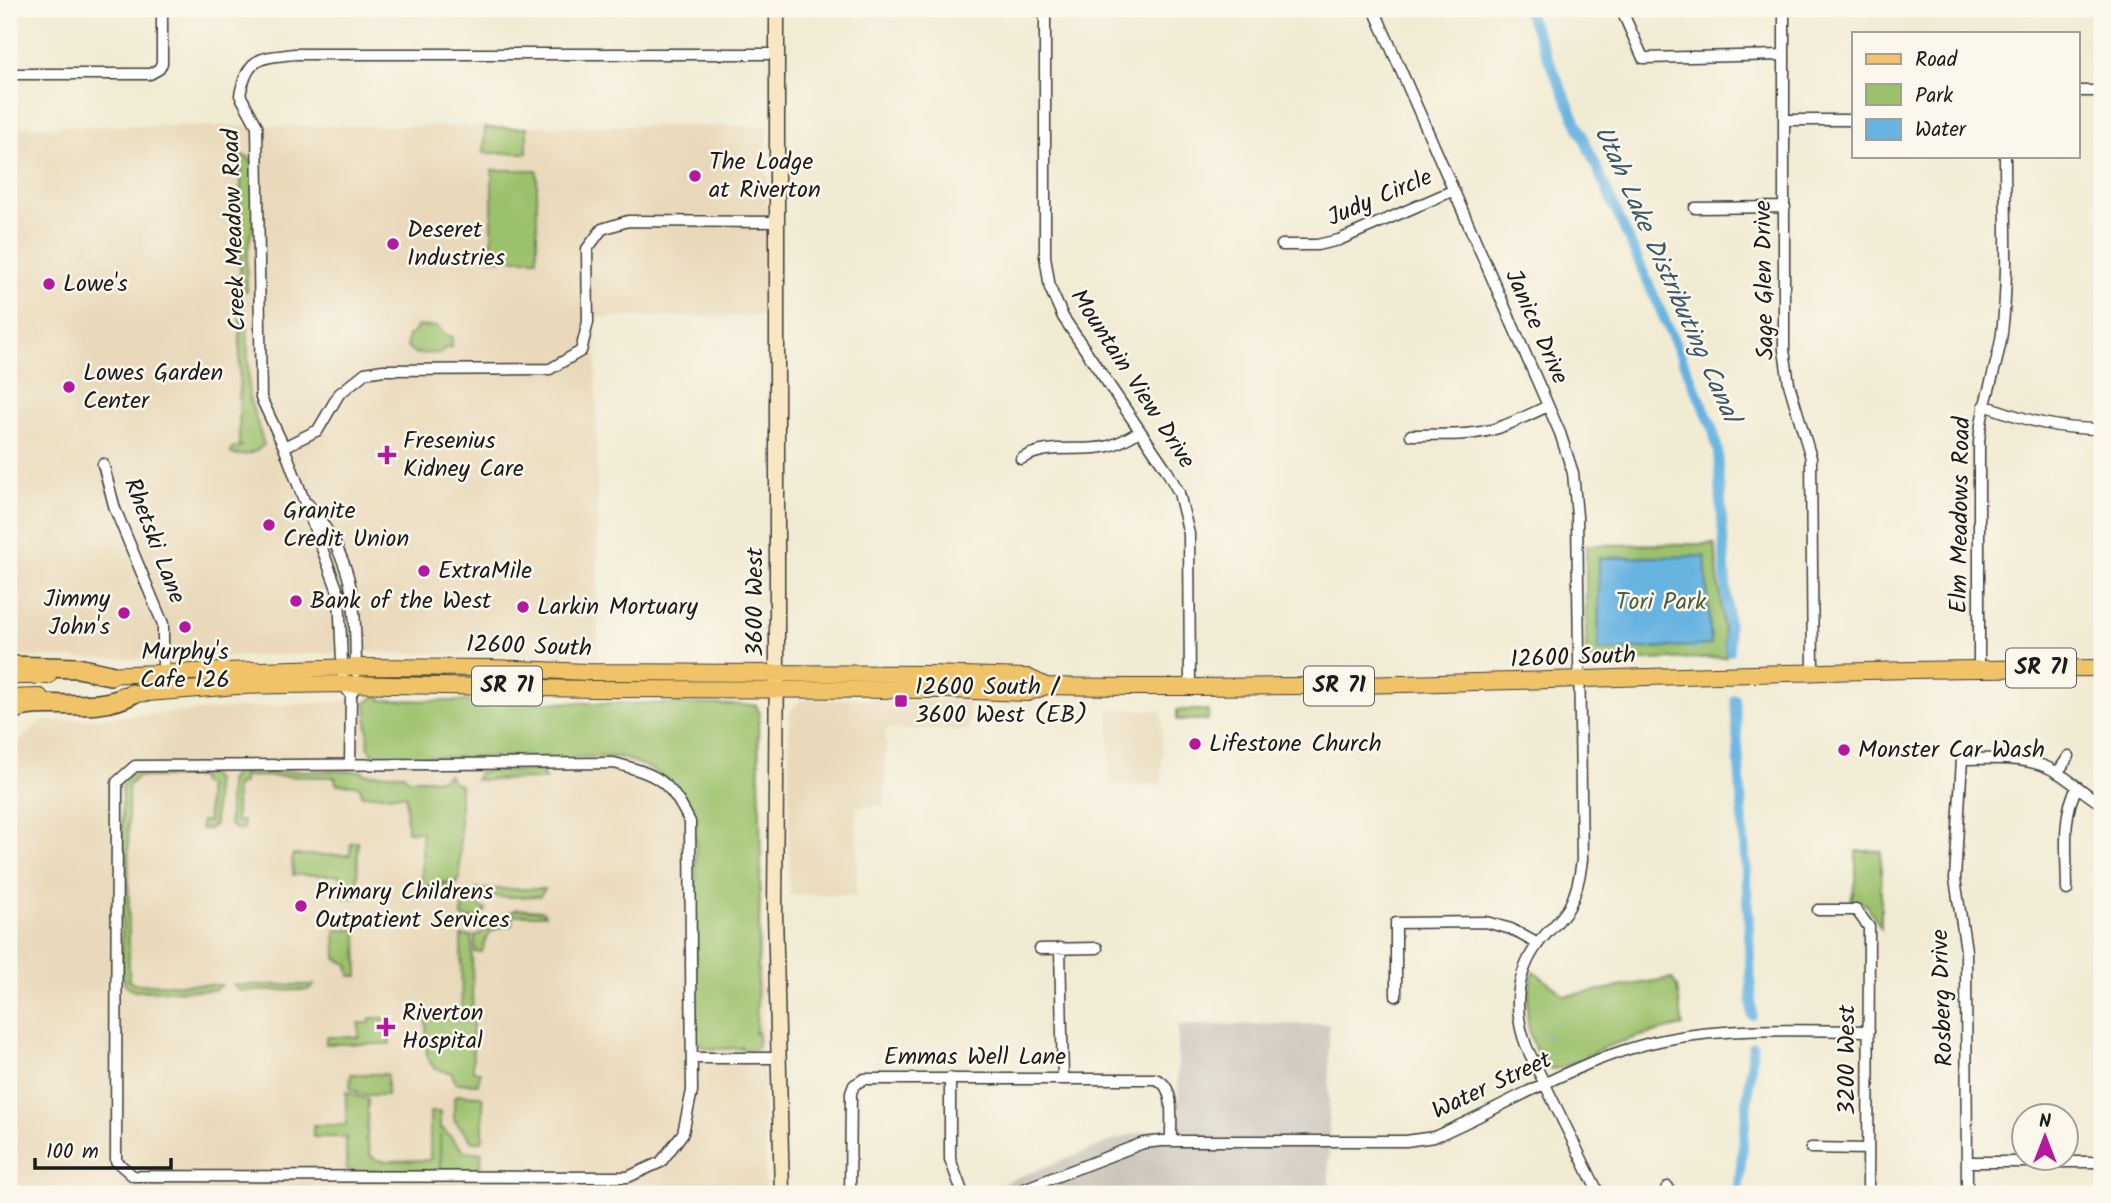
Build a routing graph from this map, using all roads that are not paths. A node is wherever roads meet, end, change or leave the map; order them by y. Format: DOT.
graph roads {
  1 [pos="162,9"];
  2 [pos="777,9"];
  3 [pos="1045,9"];
  4 [pos="1374,9"];
  5 [pos="1622,9"];
  6 [pos="1784,9"];
  7 [pos="777,54"];
  8 [pos="1784,55"];
  9 [pos="9,74"];
  10 [pos="2080,91"];
  11 [pos="2102,91"];
  12 [pos="1784,120"];
  13 [pos="1852,120"];
  14 [pos="2005,158"];
  15 [pos="1452,191"];
  16 [pos="1785,207"];
  17 [pos="1695,208"];
  18 [pos="778,222"];
  19 [pos="1282,245"];
  20 [pos="1984,405"];
  21 [pos="1548,406"];
  22 [pos="2102,429"];
  23 [pos="1140,431"];
  24 [pos="1411,435"];
  25 [pos="284,447"];
  26 [pos="1021,460"];
  27 [pos="103,464"];
  28 [pos="304,500"];
  29 [pos="9,666"];
  30 [pos="1979,668"];
  31 [pos="2102,668"];
  32 [pos="1814,673"];
  33 [pos="110,675"];
  34 [pos="163,675"];
  35 [pos="9,676"];
  36 [pos="349,680"];
  37 [pos="1578,680"];
  38 [pos="777,682"];
  39 [pos="1190,687"];
  40 [pos="132,694"];
  41 [pos="9,698"];
  42 [pos="9,711"];
  43 [pos="2069,755"];
  44 [pos="350,764"];
  45 [pos="2057,772"];
  46 [pos="2077,788"];
  47 [pos="2102,804"];
  48 [pos="2067,890"];
  49 [pos="1818,910"];
  50 [pos="1538,944"];
  51 [pos="1059,948"];
  52 [pos="1097,948"];
  53 [pos="1040,949"];
  54 [pos="1396,996"];
  55 [pos="1868,1031"];
  56 [pos="692,1058"];
  57 [pos="777,1058"];
  58 [pos="950,1079"];
  59 [pos="1063,1079"];
  60 [pos="1545,1085"];
  61 [pos="1171,1141"];
  62 [pos="1811,1148"];
  63 [pos="1868,1149"];
  64 [pos="1967,1162"];
  65 [pos="2102,1162"];
  66 [pos="782,1194"];
  67 [pos="850,1194"];
  68 [pos="963,1194"];
  69 [pos="1011,1194"];
  70 [pos="1599,1194"];
  71 [pos="1868,1194"];
  72 [pos="1967,1194"];
  1 -- 9 [label="street"];
  2 -- 7 [label="main road, 3600 West"];
  3 -- 23 [label="street, Mountain View Drive"];
  4 -- 15 [label="street, Janice Drive"];
  5 -- 8 [label="street"];
  6 -- 8 [label="street, Sage Glen Drive"];
  7 -- 18 [label="main road, 3600 West"];
  7 -- 25 [label="street, Creek Meadow Road"];
  8 -- 12 [label="street, Sage Glen Drive"];
  10 -- 11 [label="street"];
  12 -- 13 [label="street"];
  12 -- 16 [label="street, Sage Glen Drive"];
  14 -- 20 [label="street, Elm Meadows Road"];
  15 -- 19 [label="street, Judy Circle"];
  15 -- 21 [label="street, Janice Drive"];
  16 -- 17 [label="street"];
  16 -- 32 [label="street, Sage Glen Drive"];
  18 -- 25 [label="street"];
  18 -- 38 [label="main road, 3600 West"];
  20 -- 22 [label="street"];
  20 -- 30 [label="street, Elm Meadows Road"];
  21 -- 24 [label="street"];
  21 -- 37 [label="street, Janice Drive"];
  23 -- 26 [label="street"];
  23 -- 39 [label="street, Mountain View Drive"];
  25 -- 28 [label="street, Creek Meadow Road"];
  27 -- 34 [label="street, Rhetski Lane"];
  28 -- 36 [label="street, Creek Meadow Road"];
  28 -- 36 [label="street, Creek Meadow Road"];
  29 -- 33 [label="highway"];
  30 -- 31 [label="main road, 12600 South / SR 71"];
  30 -- 32 [label="main road, 12600 South / SR 71"];
  32 -- 37 [label="main road, 12600 South / SR 71"];
  33 -- 34 [label="main road, 12600 South / SR 71"];
  33 -- 35 [label="main road, 12600 South / SR 71"];
  34 -- 36 [label="main road, 12600 South / SR 71"];
  36 -- 38 [label="main road, 12600 South / SR 71"];
  36 -- 40 [label="main road, 12600 South / SR 71"];
  36 -- 44 [label="street"];
  37 -- 39 [label="main road, 12600 South / SR 71"];
  37 -- 50 [label="street, Janice Drive"];
  38 -- 39 [label="main road, 12600 South / SR 71"];
  38 -- 57 [label="main road, 3600 West"];
  40 -- 41 [label="main road, 12600 South / SR 71"];
  40 -- 42 [label="highway"];
  43 -- 45 [label="street"];
  44 -- 56 [label="street"];
  44 -- 56 [label="street"];
  45 -- 46 [label="street"];
  45 -- 64 [label="street, Rosberg Drive"];
  46 -- 47 [label="street"];
  46 -- 48 [label="street"];
  49 -- 55 [label="street, 3200 West"];
  50 -- 54 [label="street"];
  50 -- 60 [label="street, Janice Drive"];
  51 -- 52 [label="street"];
  51 -- 53 [label="street"];
  51 -- 59 [label="street"];
  55 -- 60 [label="street, Water Street"];
  55 -- 63 [label="street, 3200 West"];
  56 -- 57 [label="street"];
  57 -- 66 [label="main road, 3600 West"];
  58 -- 59 [label="street, Emmas Well Lane"];
  58 -- 67 [label="street, Emmas Well Lane"];
  58 -- 68 [label="street"];
  59 -- 61 [label="street, Emmas Well Lane"];
  60 -- 61 [label="street, Water Street"];
  60 -- 70 [label="street, Janice Drive"];
  61 -- 69 [label="street, Water Street"];
  62 -- 63 [label="street"];
  63 -- 71 [label="street, 3200 West"];
  64 -- 65 [label="street"];
  64 -- 72 [label="street, Rosberg Drive"];
}
